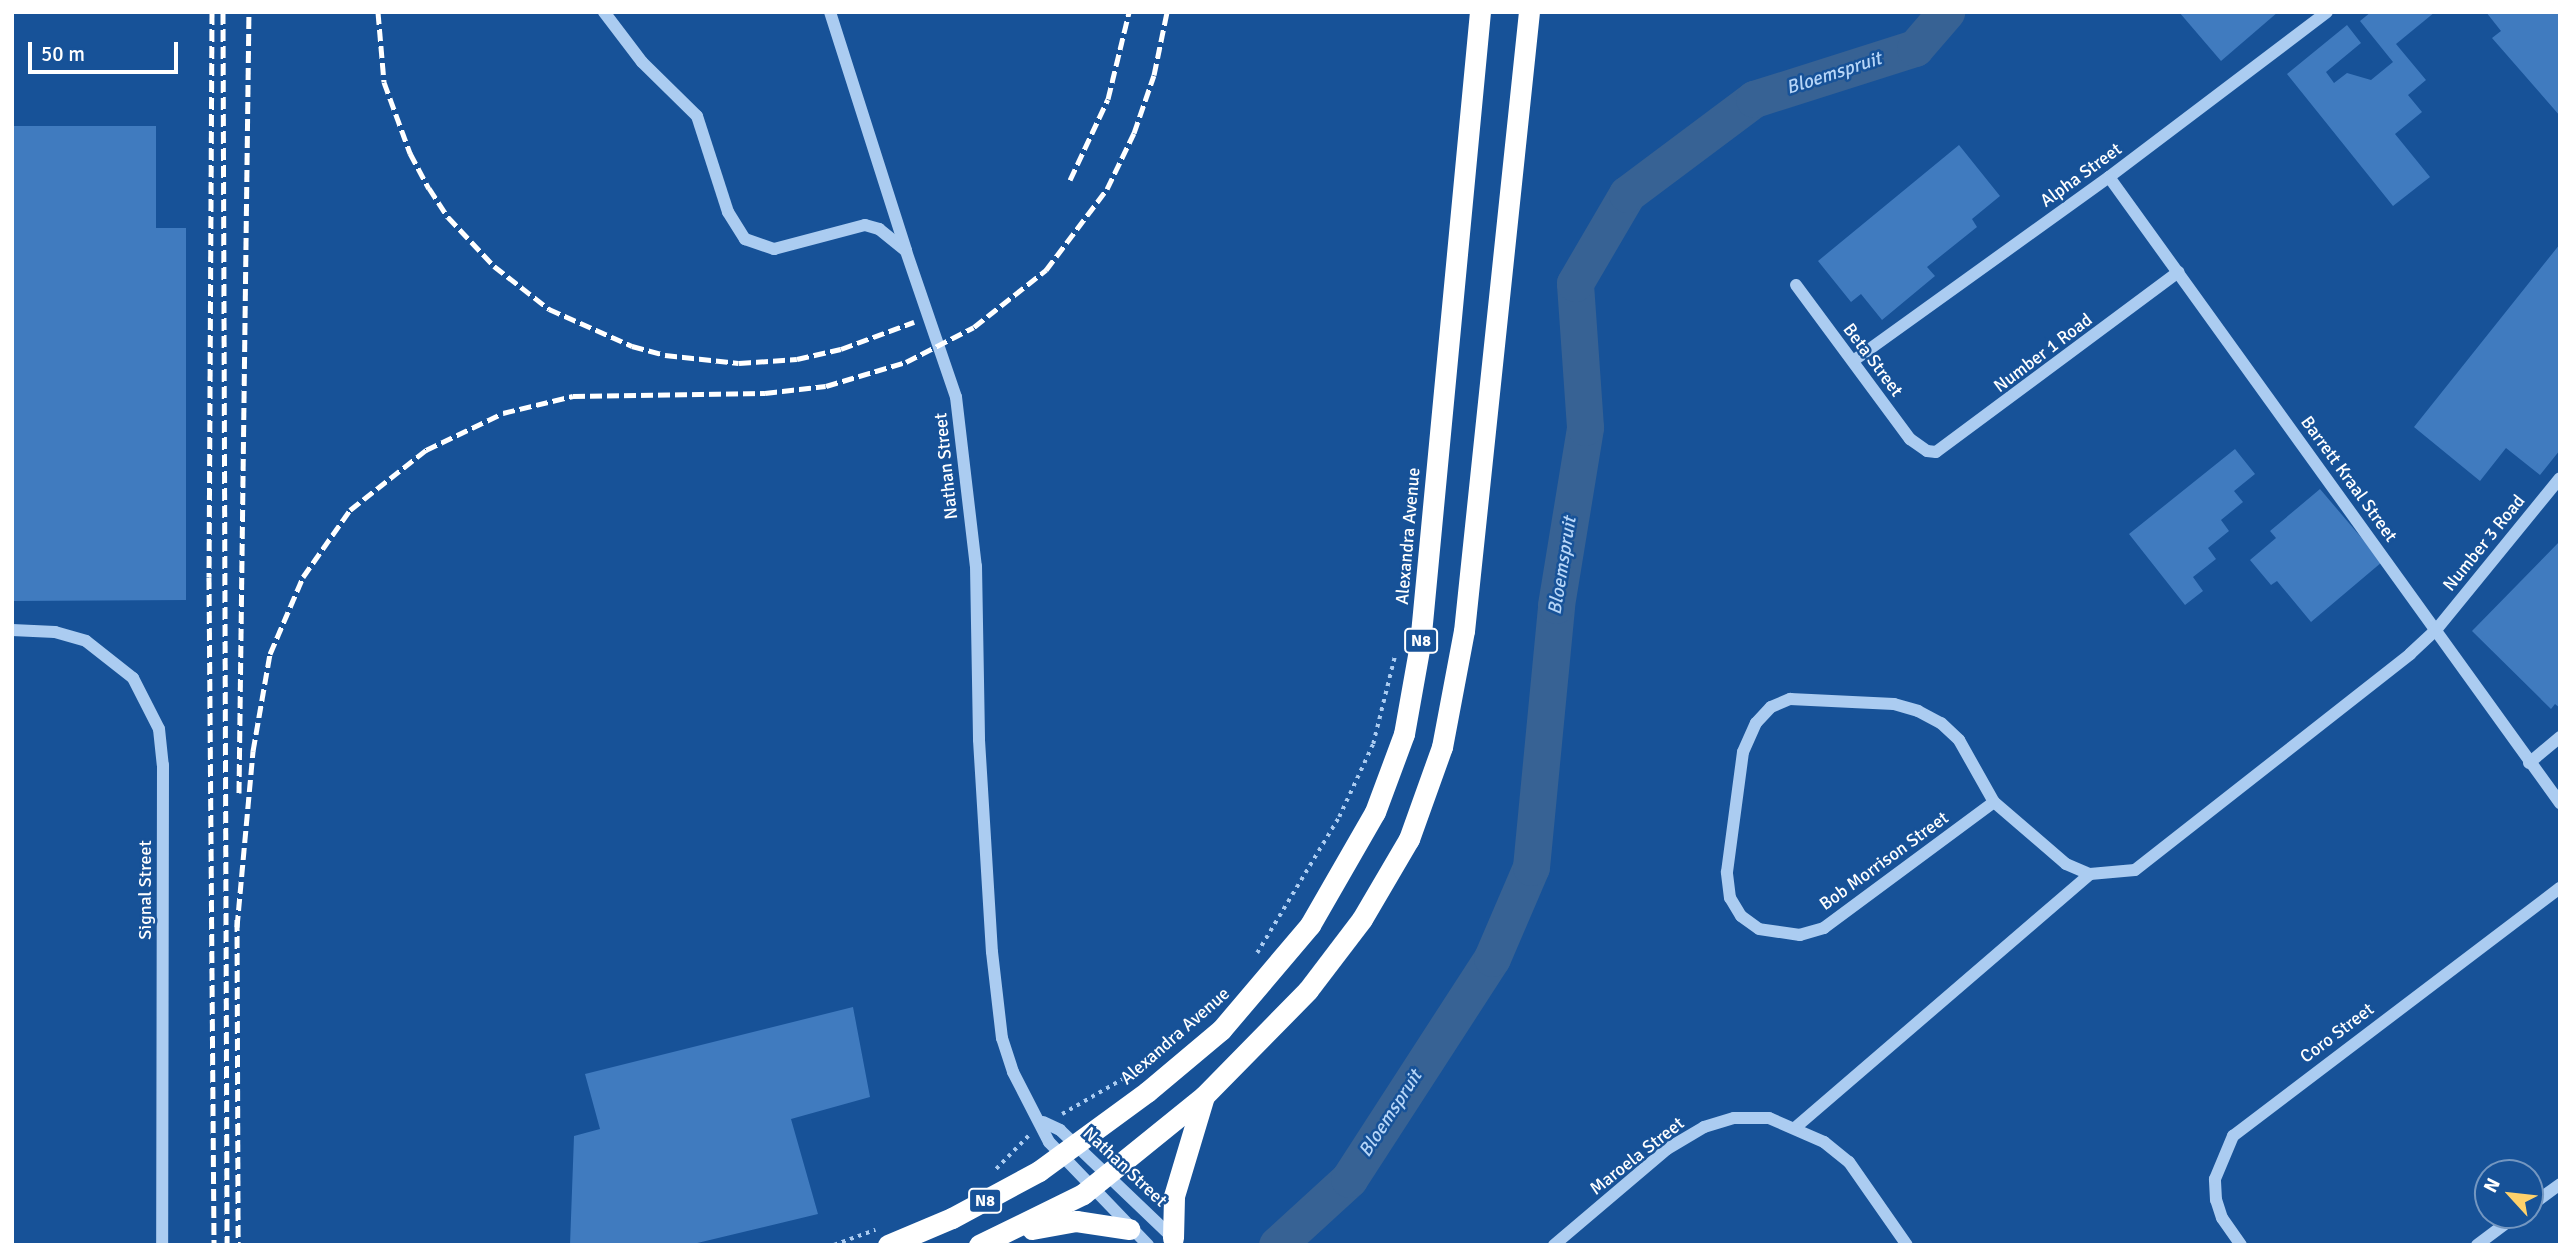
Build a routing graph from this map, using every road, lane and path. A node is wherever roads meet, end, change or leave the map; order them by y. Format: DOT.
graph roads {
  1 [pos="604,12"];
  2 [pos="830,12"];
  3 [pos="1480,12"];
  4 [pos="1529,12"];
  5 [pos="2327,12"];
  6 [pos="2109,177"];
  7 [pos="906,251"];
  8 [pos="2178,272"];
  9 [pos="1796,285"];
  10 [pos="1853,361"];
  11 [pos="1927,451"];
  12 [pos="2560,478"];
  13 [pos="12,630"];
  14 [pos="2436,630"];
  15 [pos="1397,648"];
  16 [pos="2560,737"];
  17 [pos="2529,763"];
  18 [pos="1994,802"];
  19 [pos="2560,803"];
  20 [pos="2090,874"];
  21 [pos="2560,888"];
  22 [pos="1251,960"];
  23 [pos="1144,1066"];
  24 [pos="1204,1096"];
  25 [pos="1043,1122"];
  26 [pos="1796,1127"];
  27 [pos="1069,1151"];
  28 [pos="1110,1176"];
  29 [pos="989,1177"];
  30 [pos="2560,1184"];
  31 [pos="1090,1189"];
  32 [pos="2544,1196"];
  33 [pos="1129,1229"];
  34 [pos="2498,1229"];
  35 [pos="1002,1235"];
  36 [pos="884,1237"];
  37 [pos="1172,1237"];
  38 [pos="162,1245"];
  39 [pos="834,1245"];
  40 [pos="979,1245"];
  41 [pos="1149,1245"];
  42 [pos="1554,1245"];
  43 [pos="1907,1245"];
  44 [pos="2241,1245"];
  45 [pos="2477,1245"];
  1 -- 7 [label="street"];
  2 -- 7 [label="street, Nathan Street"];
  3 -- 27 [label="highway, Alexandra Avenue / N8"];
  4 -- 24 [label="highway, N8"];
  5 -- 6 [label="street, Alpha Street"];
  6 -- 8 [label="street, Barrett Kraal Street"];
  6 -- 10 [label="street, Alpha Street"];
  7 -- 25 [label="street, Nathan Street"];
  8 -- 11 [label="street, Number 1 Road"];
  8 -- 14 [label="street, Barrett Kraal Street"];
  9 -- 10 [label="street, Beta Street"];
  10 -- 11 [label="street, Beta Street"];
  12 -- 14 [label="street, Number 3 Road"];
  13 -- 38 [label="street, Signal Street"];
  14 -- 17 [label="street, Barrett Kraal Street"];
  14 -- 20 [label="street"];
  15 -- 22 [label="path"];
  16 -- 17 [label="street"];
  17 -- 19 [label="street, Barrett Kraal Street"];
  18 -- 18 [label="street, Bob Morrison Street"];
  18 -- 20 [label="street, Bob Morrison Street"];
  20 -- 26 [label="street"];
  21 -- 44 [label="street, Coro Street"];
  23 -- 25 [label="path"];
  24 -- 28 [label="highway, N8"];
  24 -- 37 [label="highway"];
  25 -- 27 [label="street, Nathan Street"];
  25 -- 27 [label="street, Nathan Street"];
  25 -- 29 [label="path"];
  26 -- 42 [label="street, Maroela Street"];
  26 -- 43 [label="street, Maroela Street"];
  27 -- 28 [label="street, Nathan Street"];
  27 -- 31 [label="street, Nathan Street"];
  27 -- 36 [label="highway, Alexandra Avenue / N8"];
  28 -- 31 [label="highway, N8"];
  28 -- 37 [label="street, Nathan Street"];
  30 -- 32 [label="street"];
  31 -- 33 [label="street, Nathan Street"];
  31 -- 35 [label="highway, N8"];
  33 -- 35 [label="highway"];
  33 -- 41 [label="street, Nathan Street"];
  34 -- 45 [label="street"];
  35 -- 40 [label="highway, N8"];
  36 -- 39 [label="path"];
  37 -- 41 [label="street"];
}
